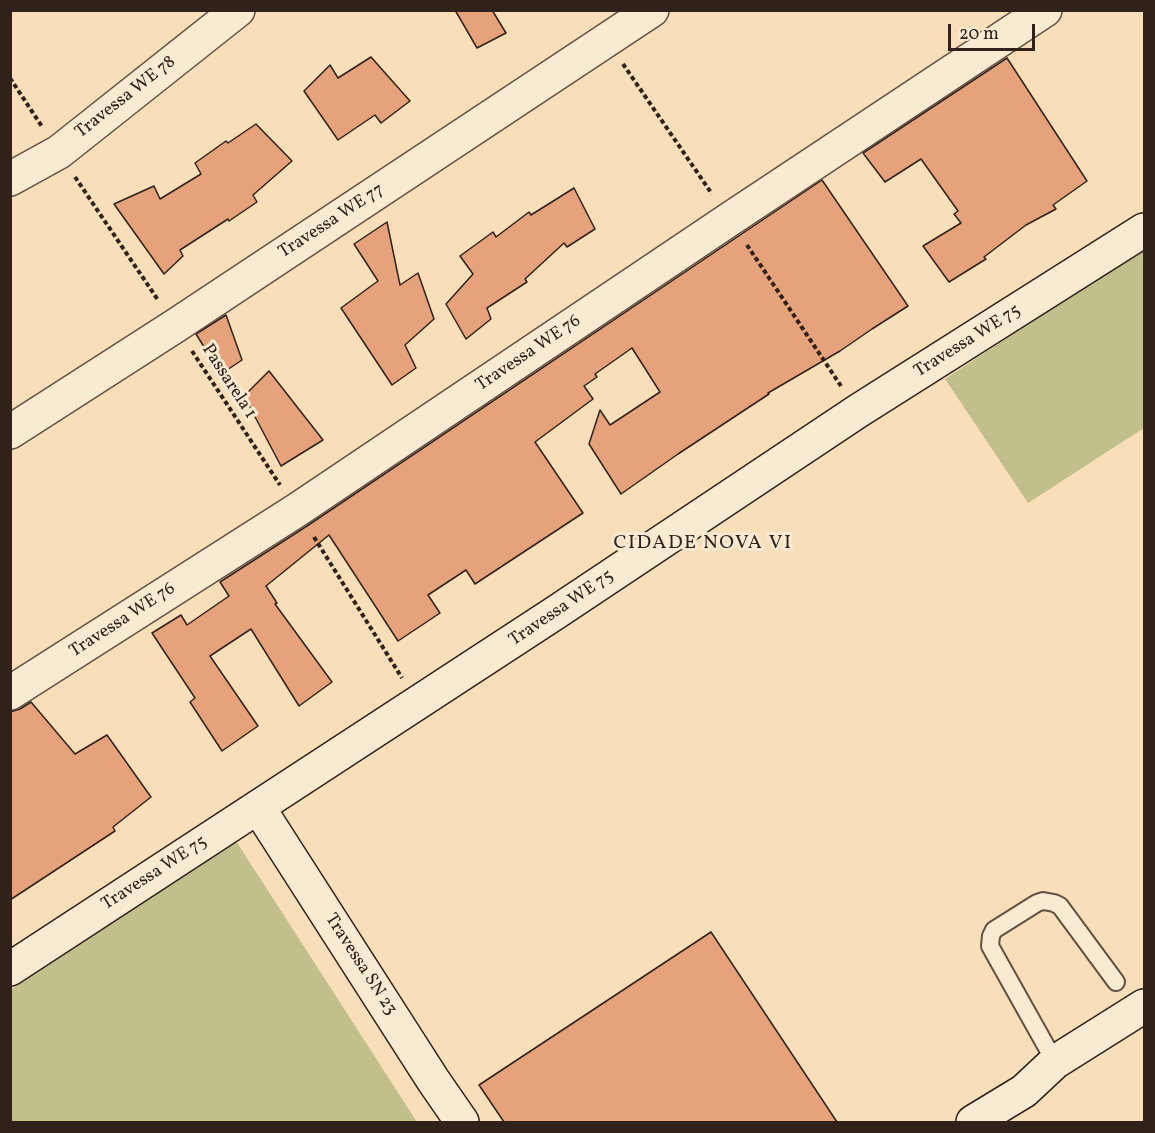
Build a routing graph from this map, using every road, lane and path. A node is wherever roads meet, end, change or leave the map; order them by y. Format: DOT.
graph roads {
  1 [pos="238,10"];
  2 [pos="652,10"];
  3 [pos="1045,10"];
  4 [pos="10,78"];
  5 [pos="58,152"];
  6 [pos="10,179"];
  7 [pos="1144,230"];
  8 [pos="175,326"];
  9 [pos="10,432"];
  10 [pos="297,510"];
  11 [pos="10,693"];
  12 [pos="419,703"];
  13 [pos="258,807"];
  14 [pos="10,969"];
  15 [pos="1116,982"];
  16 [pos="1144,1006"];
  17 [pos="1055,1062"];
  18 [pos="462,1122"];
  19 [pos="973,1122"];
  1 -- 5 [label="street, Travessa WE 78"];
  2 -- 8 [label="street, Travessa WE 77"];
  3 -- 10 [label="street, Travessa WE 76"];
  4 -- 5 [label="path, Passarela 1"];
  5 -- 6 [label="street, Travessa WE 78"];
  5 -- 8 [label="path, Passarela 1"];
  7 -- 12 [label="street, Travessa WE 75"];
  8 -- 9 [label="street, Travessa WE 77"];
  8 -- 10 [label="path, Passarela 1"];
  10 -- 11 [label="street, Travessa WE 76"];
  10 -- 12 [label="path, Passarela 1"];
  12 -- 13 [label="street, Travessa WE 75"];
  13 -- 14 [label="street, Travessa WE 75"];
  13 -- 18 [label="street, Travessa SN 23"];
  15 -- 17 [label="lane"];
  16 -- 17 [label="street"];
  17 -- 19 [label="street"];
}
